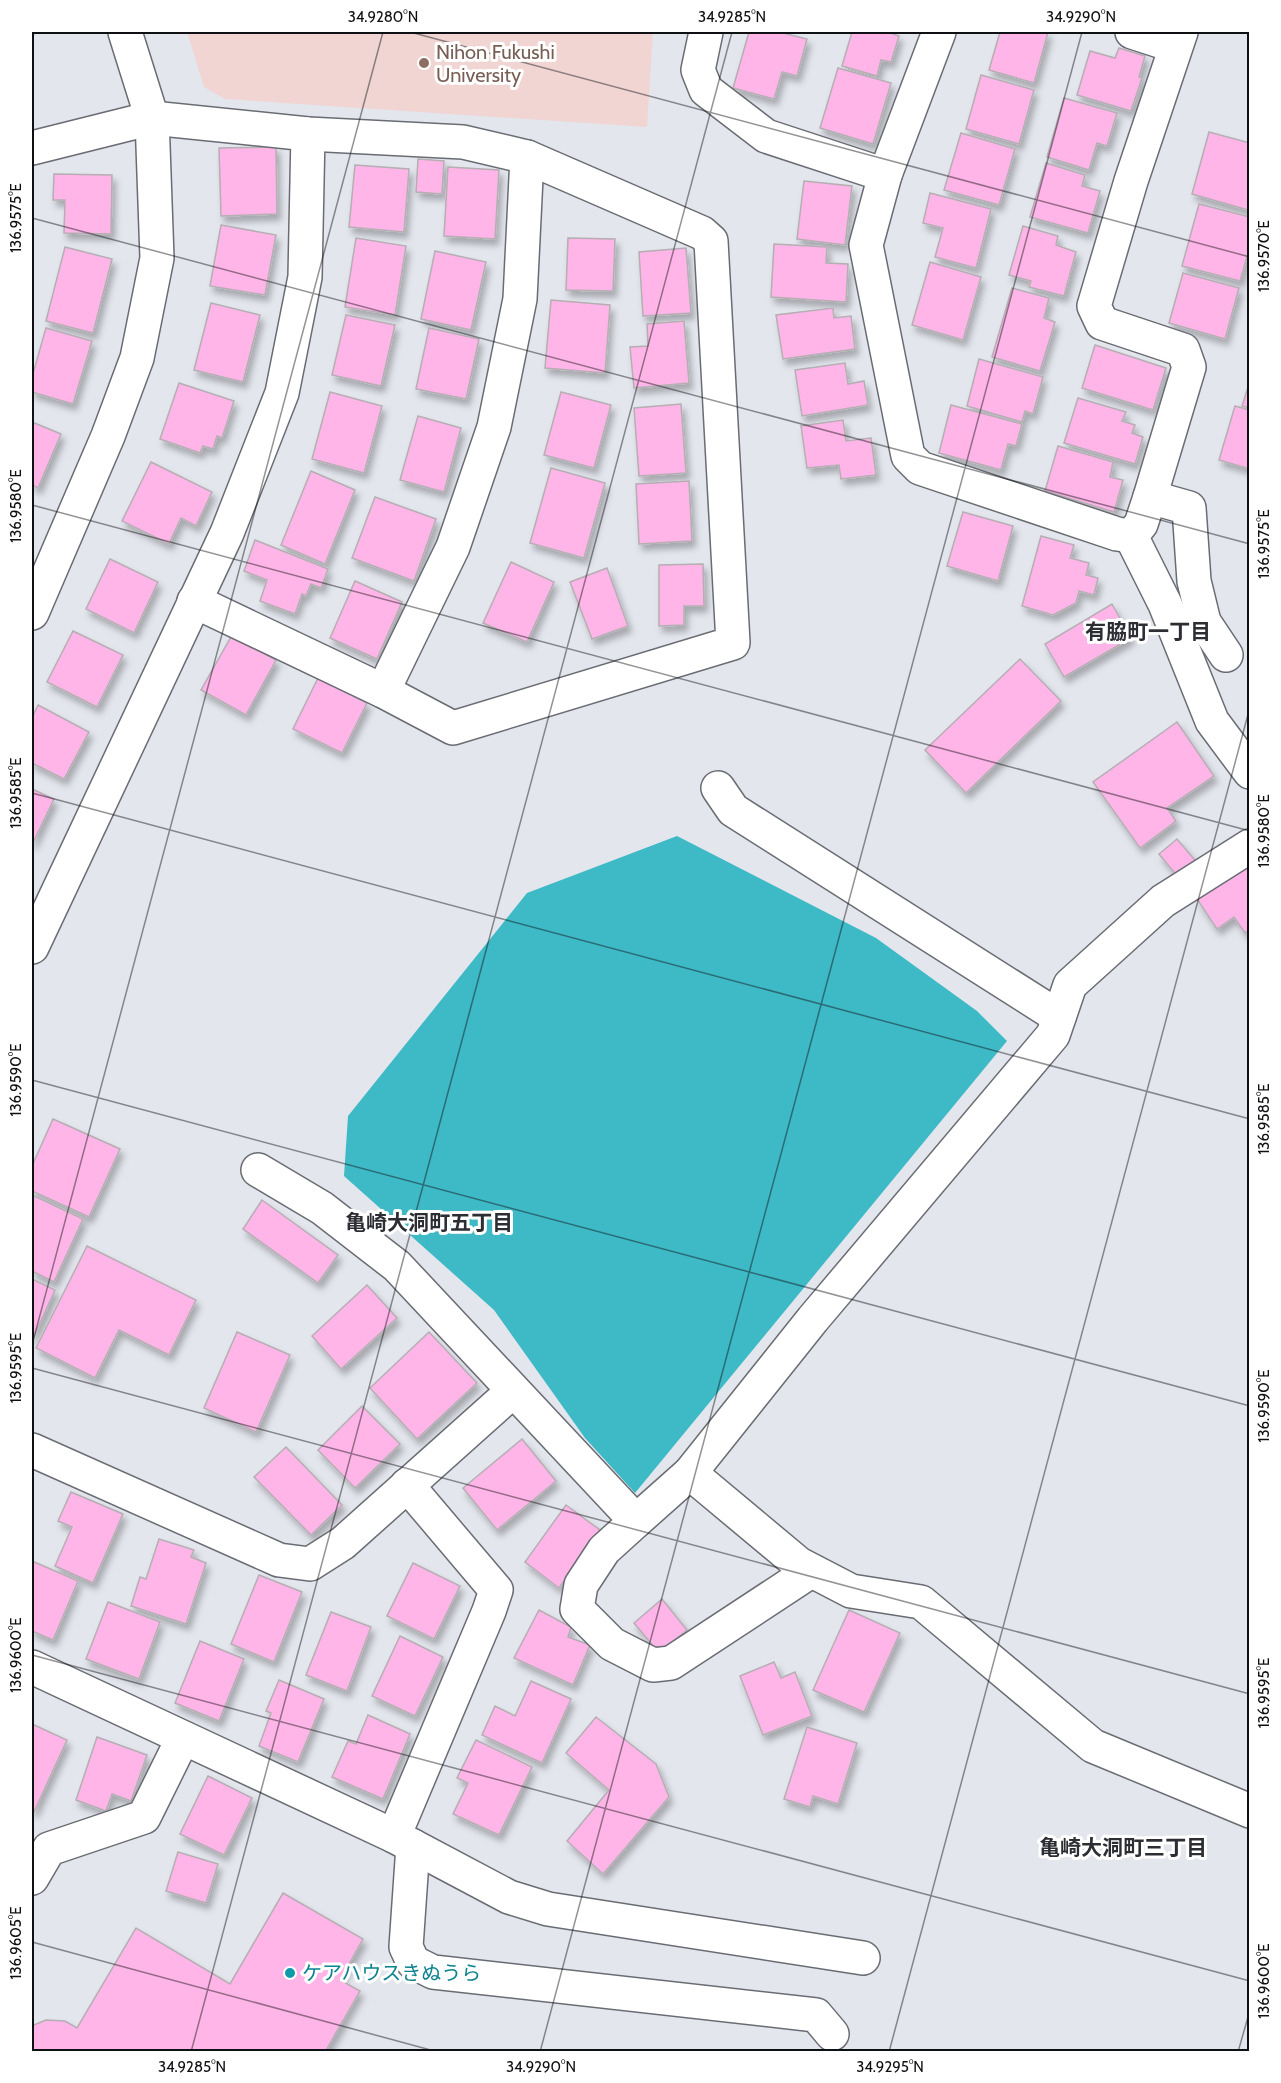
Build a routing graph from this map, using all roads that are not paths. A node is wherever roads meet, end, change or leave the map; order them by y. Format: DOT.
graph roads {
  1 [pos="125,32"];
  2 [pos="706,32"];
  3 [pos="939,32"];
  4 [pos="1132,32"];
  5 [pos="1178,39"];
  6 [pos="152,118"];
  7 [pos="308,134"];
  8 [pos="32,148"];
  9 [pos="527,157"];
  10 [pos="885,175"];
  11 [pos="1150,497"];
  12 [pos="1131,536"];
  13 [pos="194,601"];
  14 [pos="32,613"];
  15 [pos="1227,655"];
  16 [pos="383,691"];
  17 [pos="1250,772"];
  18 [pos="718,788"];
  19 [pos="1250,846"];
  20 [pos="32,947"];
  21 [pos="1059,1017"];
  22 [pos="258,1170"];
  23 [pos="513,1391"];
  24 [pos="34,1457"];
  25 [pos="690,1473"];
  26 [pos="407,1485"];
  27 [pos="636,1521"];
  28 [pos="811,1571"];
  29 [pos="32,1667"];
  30 [pos="183,1738"];
  31 [pos="1250,1811"];
  32 [pos="403,1841"];
  33 [pos="32,1878"];
  34 [pos="863,1958"];
  35 [pos="832,2034"];
  1 -- 6 [label="street"];
  2 -- 10 [label="street"];
  3 -- 10 [label="street"];
  4 -- 5 [label="street"];
  5 -- 11 [label="street"];
  6 -- 7 [label="street"];
  6 -- 8 [label="street"];
  6 -- 14 [label="street"];
  7 -- 9 [label="street"];
  7 -- 13 [label="street"];
  9 -- 16 [label="street"];
  9 -- 16 [label="street"];
  10 -- 12 [label="street"];
  11 -- 12 [label="street"];
  11 -- 15 [label="street"];
  12 -- 17 [label="street"];
  13 -- 16 [label="street"];
  13 -- 20 [label="street"];
  18 -- 21 [label="street"];
  19 -- 21 [label="street"];
  21 -- 25 [label="street"];
  22 -- 23 [label="street"];
  23 -- 26 [label="street"];
  23 -- 27 [label="street"];
  24 -- 26 [label="street"];
  25 -- 27 [label="street"];
  25 -- 28 [label="street"];
  26 -- 32 [label="street"];
  27 -- 28 [label="street"];
  28 -- 31 [label="street"];
  29 -- 30 [label="street"];
  30 -- 32 [label="street"];
  30 -- 33 [label="street"];
  32 -- 34 [label="street"];
  32 -- 35 [label="street"];
}
